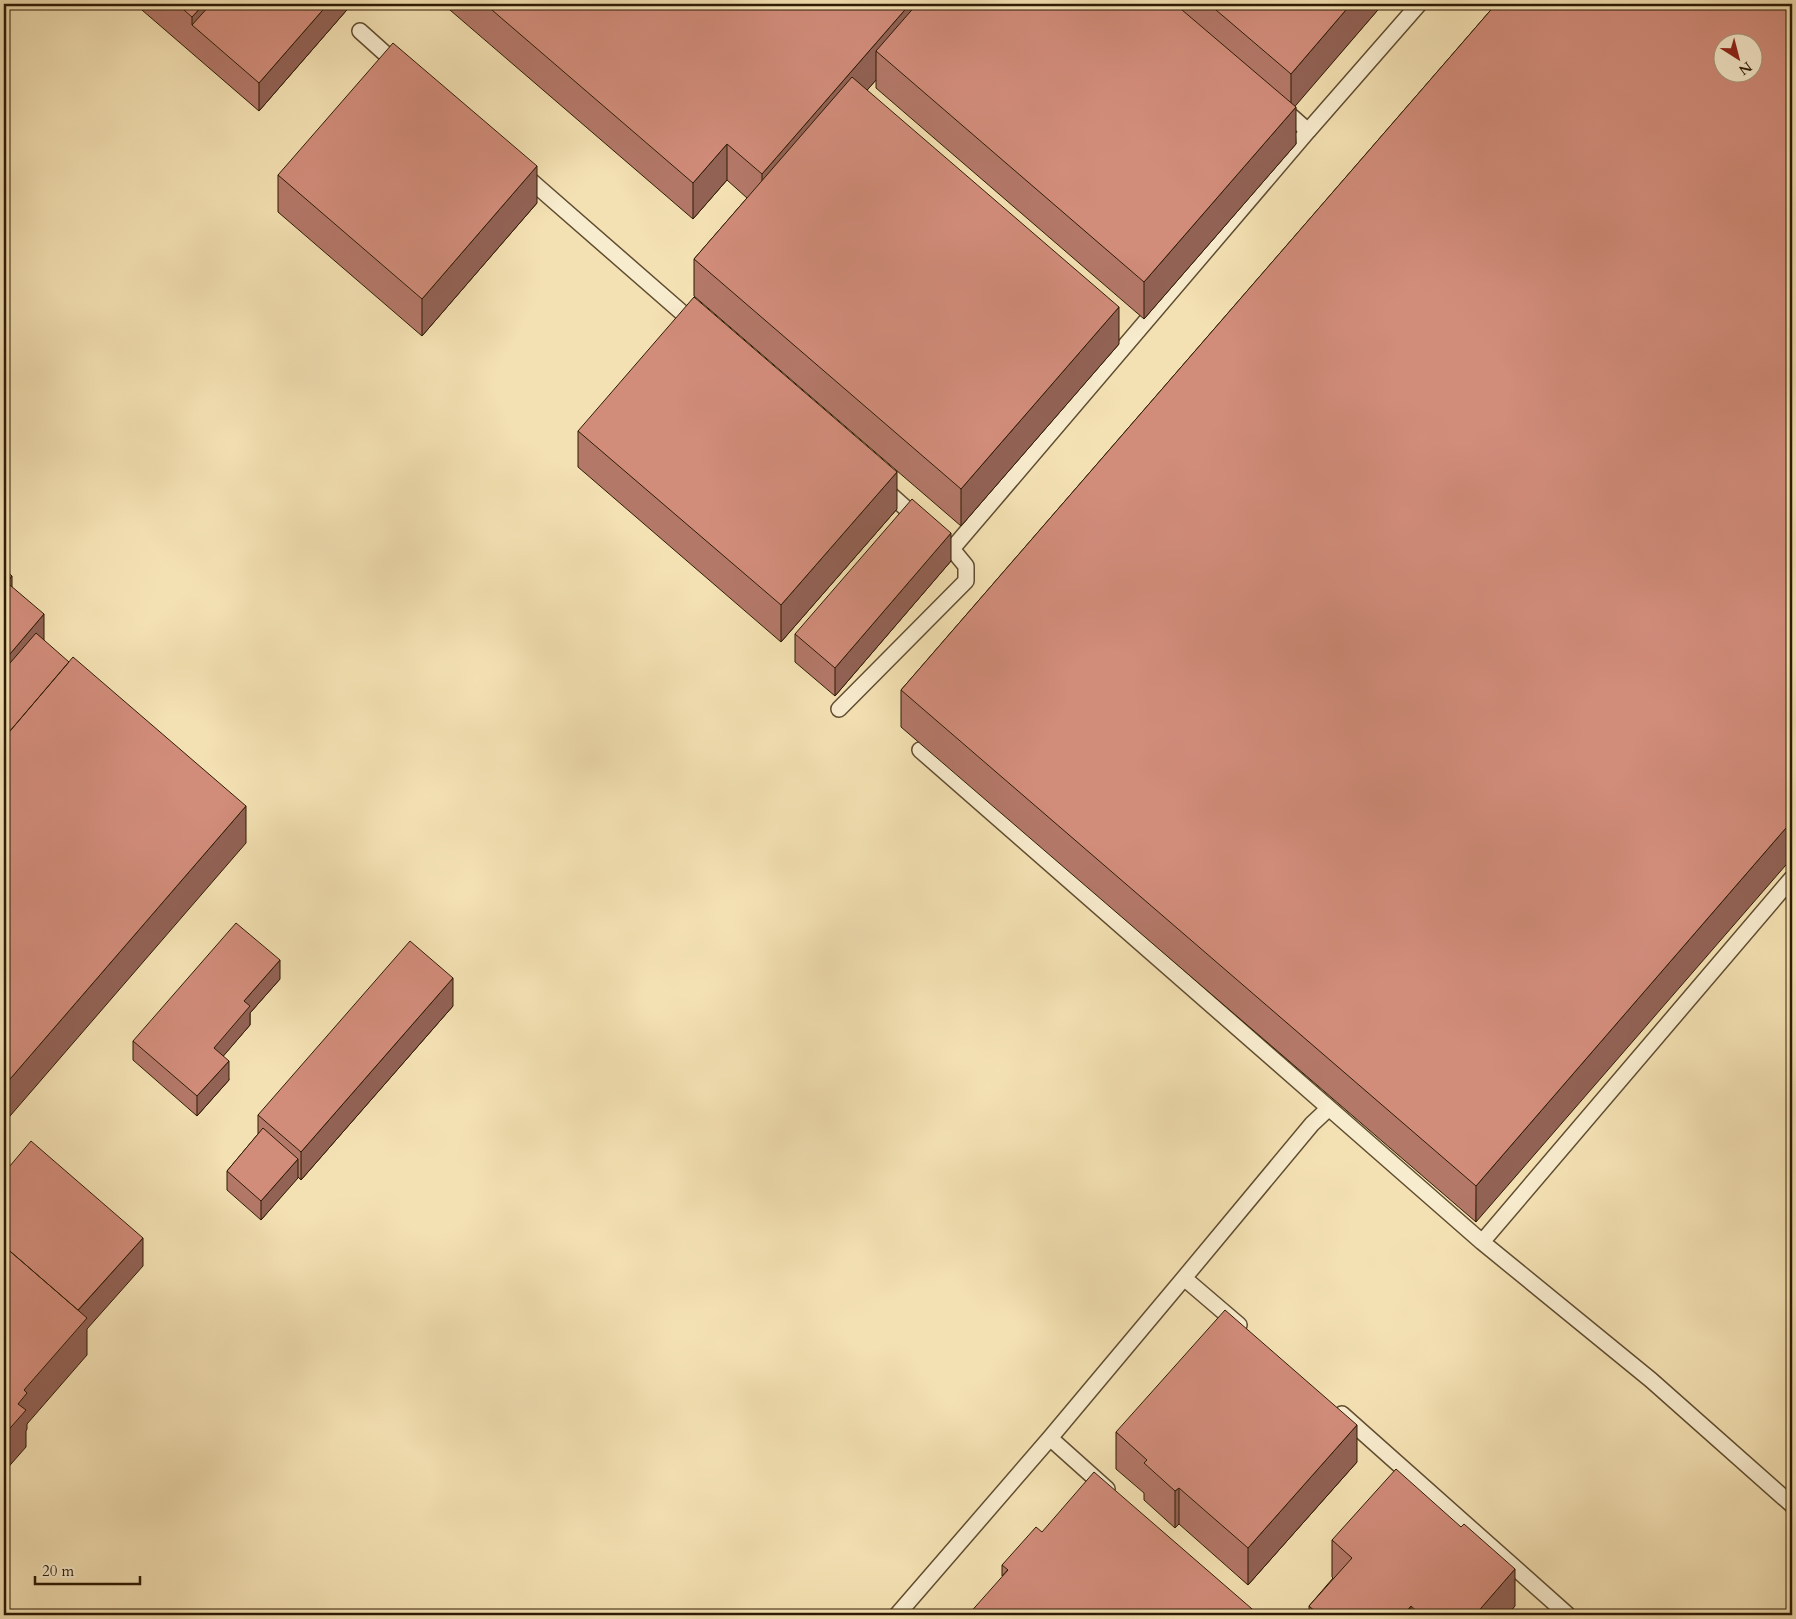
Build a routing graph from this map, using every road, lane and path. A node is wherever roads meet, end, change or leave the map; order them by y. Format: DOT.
graph roads {
  1 [pos="1419,4"];
  2 [pos="360,31"];
  3 [pos="412,77"];
  4 [pos="1271,99"];
  5 [pos="1308,131"];
  6 [pos="510,162"];
  7 [pos="704,332"];
  8 [pos="870,477"];
  9 [pos="930,529"];
  10 [pos="839,709"];
  11 [pos="920,750"];
  12 [pos="1792,878"];
  13 [pos="1329,1108"];
  14 [pos="1482,1242"];
  15 [pos="1184,1278"];
  16 [pos="1248,1332"];
  17 [pos="1329,1402"];
  18 [pos="1050,1438"];
  19 [pos="1117,1497"];
  20 [pos="1792,1505"];
  21 [pos="897,1615"];
  22 [pos="1568,1615"];
  1 -- 5 [label="lane"];
  2 -- 3 [label="lane"];
  4 -- 5 [label="lane"];
  5 -- 10 [label="lane"];
  6 -- 7 [label="lane"];
  8 -- 9 [label="lane"];
  11 -- 13 [label="lane"];
  12 -- 14 [label="lane"];
  13 -- 14 [label="lane"];
  13 -- 15 [label="lane"];
  14 -- 20 [label="lane"];
  15 -- 16 [label="lane"];
  15 -- 18 [label="lane"];
  17 -- 22 [label="lane"];
  18 -- 19 [label="lane"];
  18 -- 21 [label="lane"];
}
